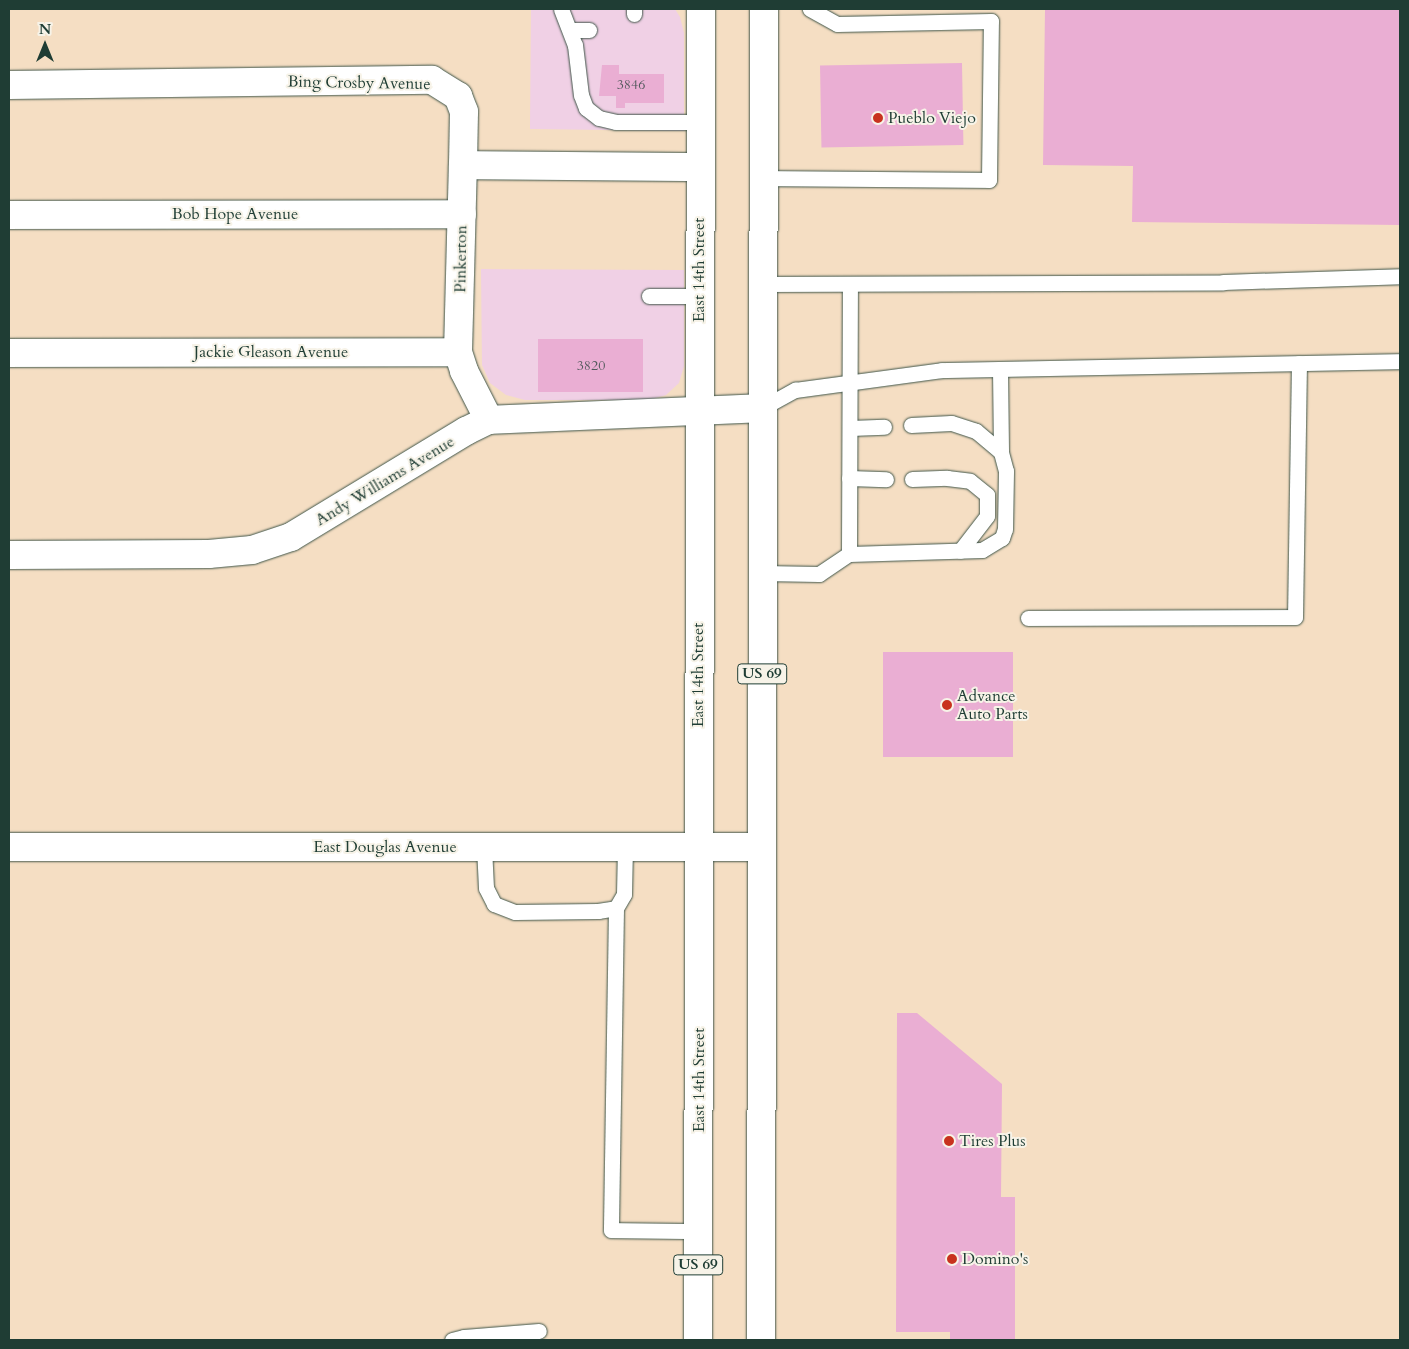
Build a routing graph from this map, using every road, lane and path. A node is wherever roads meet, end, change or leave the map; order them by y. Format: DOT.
graph roads {
  1 [pos="561,9"];
  2 [pos="701,9"];
  3 [pos="764,9"];
  4 [pos="810,9"];
  5 [pos="570,30"];
  6 [pos="589,30"];
  7 [pos="9,85"];
  8 [pos="700,122"];
  9 [pos="463,165"];
  10 [pos="700,167"];
  11 [pos="763,178"];
  12 [pos="462,214"];
  13 [pos="9,215"];
  14 [pos="1400,276"];
  15 [pos="762,284"];
  16 [pos="850,284"];
  17 [pos="649,296"];
  18 [pos="699,296"];
  19 [pos="458,352"];
  20 [pos="9,353"];
  21 [pos="1400,361"];
  22 [pos="1299,363"];
  23 [pos="1000,369"];
  24 [pos="850,383"];
  25 [pos="762,408"];
  26 [pos="699,410"];
  27 [pos="490,420"];
  28 [pos="911,425"];
  29 [pos="884,427"];
  30 [pos="850,428"];
  31 [pos="1001,452"];
  32 [pos="849,478"];
  33 [pos="886,479"];
  34 [pos="912,479"];
  35 [pos="960,551"];
  36 [pos="849,554"];
  37 [pos="9,555"];
  38 [pos="762,574"];
  39 [pos="1028,618"];
  40 [pos="9,847"];
  41 [pos="484,847"];
  42 [pos="625,847"];
  43 [pos="698,847"];
  44 [pos="761,847"];
  45 [pos="616,908"];
  46 [pos="699,1231"];
  47 [pos="539,1330"];
  48 [pos="452,1340"];
  49 [pos="698,1340"];
  50 [pos="761,1340"];
  1 -- 5 [label="lane"];
  2 -- 8 [label="street, East 14th Street / US 69"];
  3 -- 11 [label="street, US 69"];
  4 -- 11 [label="lane"];
  5 -- 6 [label="lane"];
  5 -- 8 [label="lane"];
  7 -- 9 [label="street, Bing Crosby Avenue"];
  8 -- 10 [label="street, East 14th Street / US 69"];
  9 -- 10 [label="street"];
  9 -- 12 [label="street, Pinkerton"];
  10 -- 18 [label="street, East 14th Street / US 69"];
  11 -- 15 [label="street, US 69"];
  12 -- 13 [label="street, Bob Hope Avenue"];
  12 -- 19 [label="street, Pinkerton"];
  14 -- 16 [label="lane"];
  15 -- 16 [label="lane"];
  15 -- 25 [label="street, US 69"];
  16 -- 24 [label="lane"];
  17 -- 18 [label="lane"];
  18 -- 26 [label="street, East 14th Street / US 69"];
  19 -- 20 [label="street, Jackie Gleason Avenue"];
  19 -- 27 [label="street"];
  21 -- 22 [label="lane"];
  22 -- 23 [label="lane"];
  22 -- 39 [label="lane"];
  23 -- 24 [label="lane"];
  23 -- 31 [label="lane"];
  24 -- 25 [label="lane"];
  24 -- 30 [label="lane"];
  25 -- 26 [label="street, Andy Williams Avenue"];
  25 -- 38 [label="street, US 69"];
  26 -- 27 [label="street, Andy Williams Avenue"];
  26 -- 43 [label="street, East 14th Street / US 69"];
  27 -- 37 [label="street, Andy Williams Avenue"];
  28 -- 31 [label="lane"];
  29 -- 30 [label="lane"];
  30 -- 32 [label="lane"];
  31 -- 35 [label="lane"];
  32 -- 33 [label="lane"];
  32 -- 36 [label="lane"];
  34 -- 35 [label="lane"];
  35 -- 36 [label="lane"];
  36 -- 38 [label="lane"];
  38 -- 44 [label="street, US 69"];
  40 -- 41 [label="street, East Douglas Avenue"];
  41 -- 42 [label="street, East Douglas Avenue"];
  41 -- 45 [label="lane"];
  42 -- 43 [label="street, East Douglas Avenue"];
  42 -- 45 [label="lane"];
  43 -- 44 [label="street, East Douglas Avenue"];
  43 -- 46 [label="street, East 14th Street / US 69"];
  44 -- 50 [label="street, US 69"];
  45 -- 46 [label="lane"];
  46 -- 49 [label="street, East 14th Street / US 69"];
  47 -- 48 [label="lane"];
}
